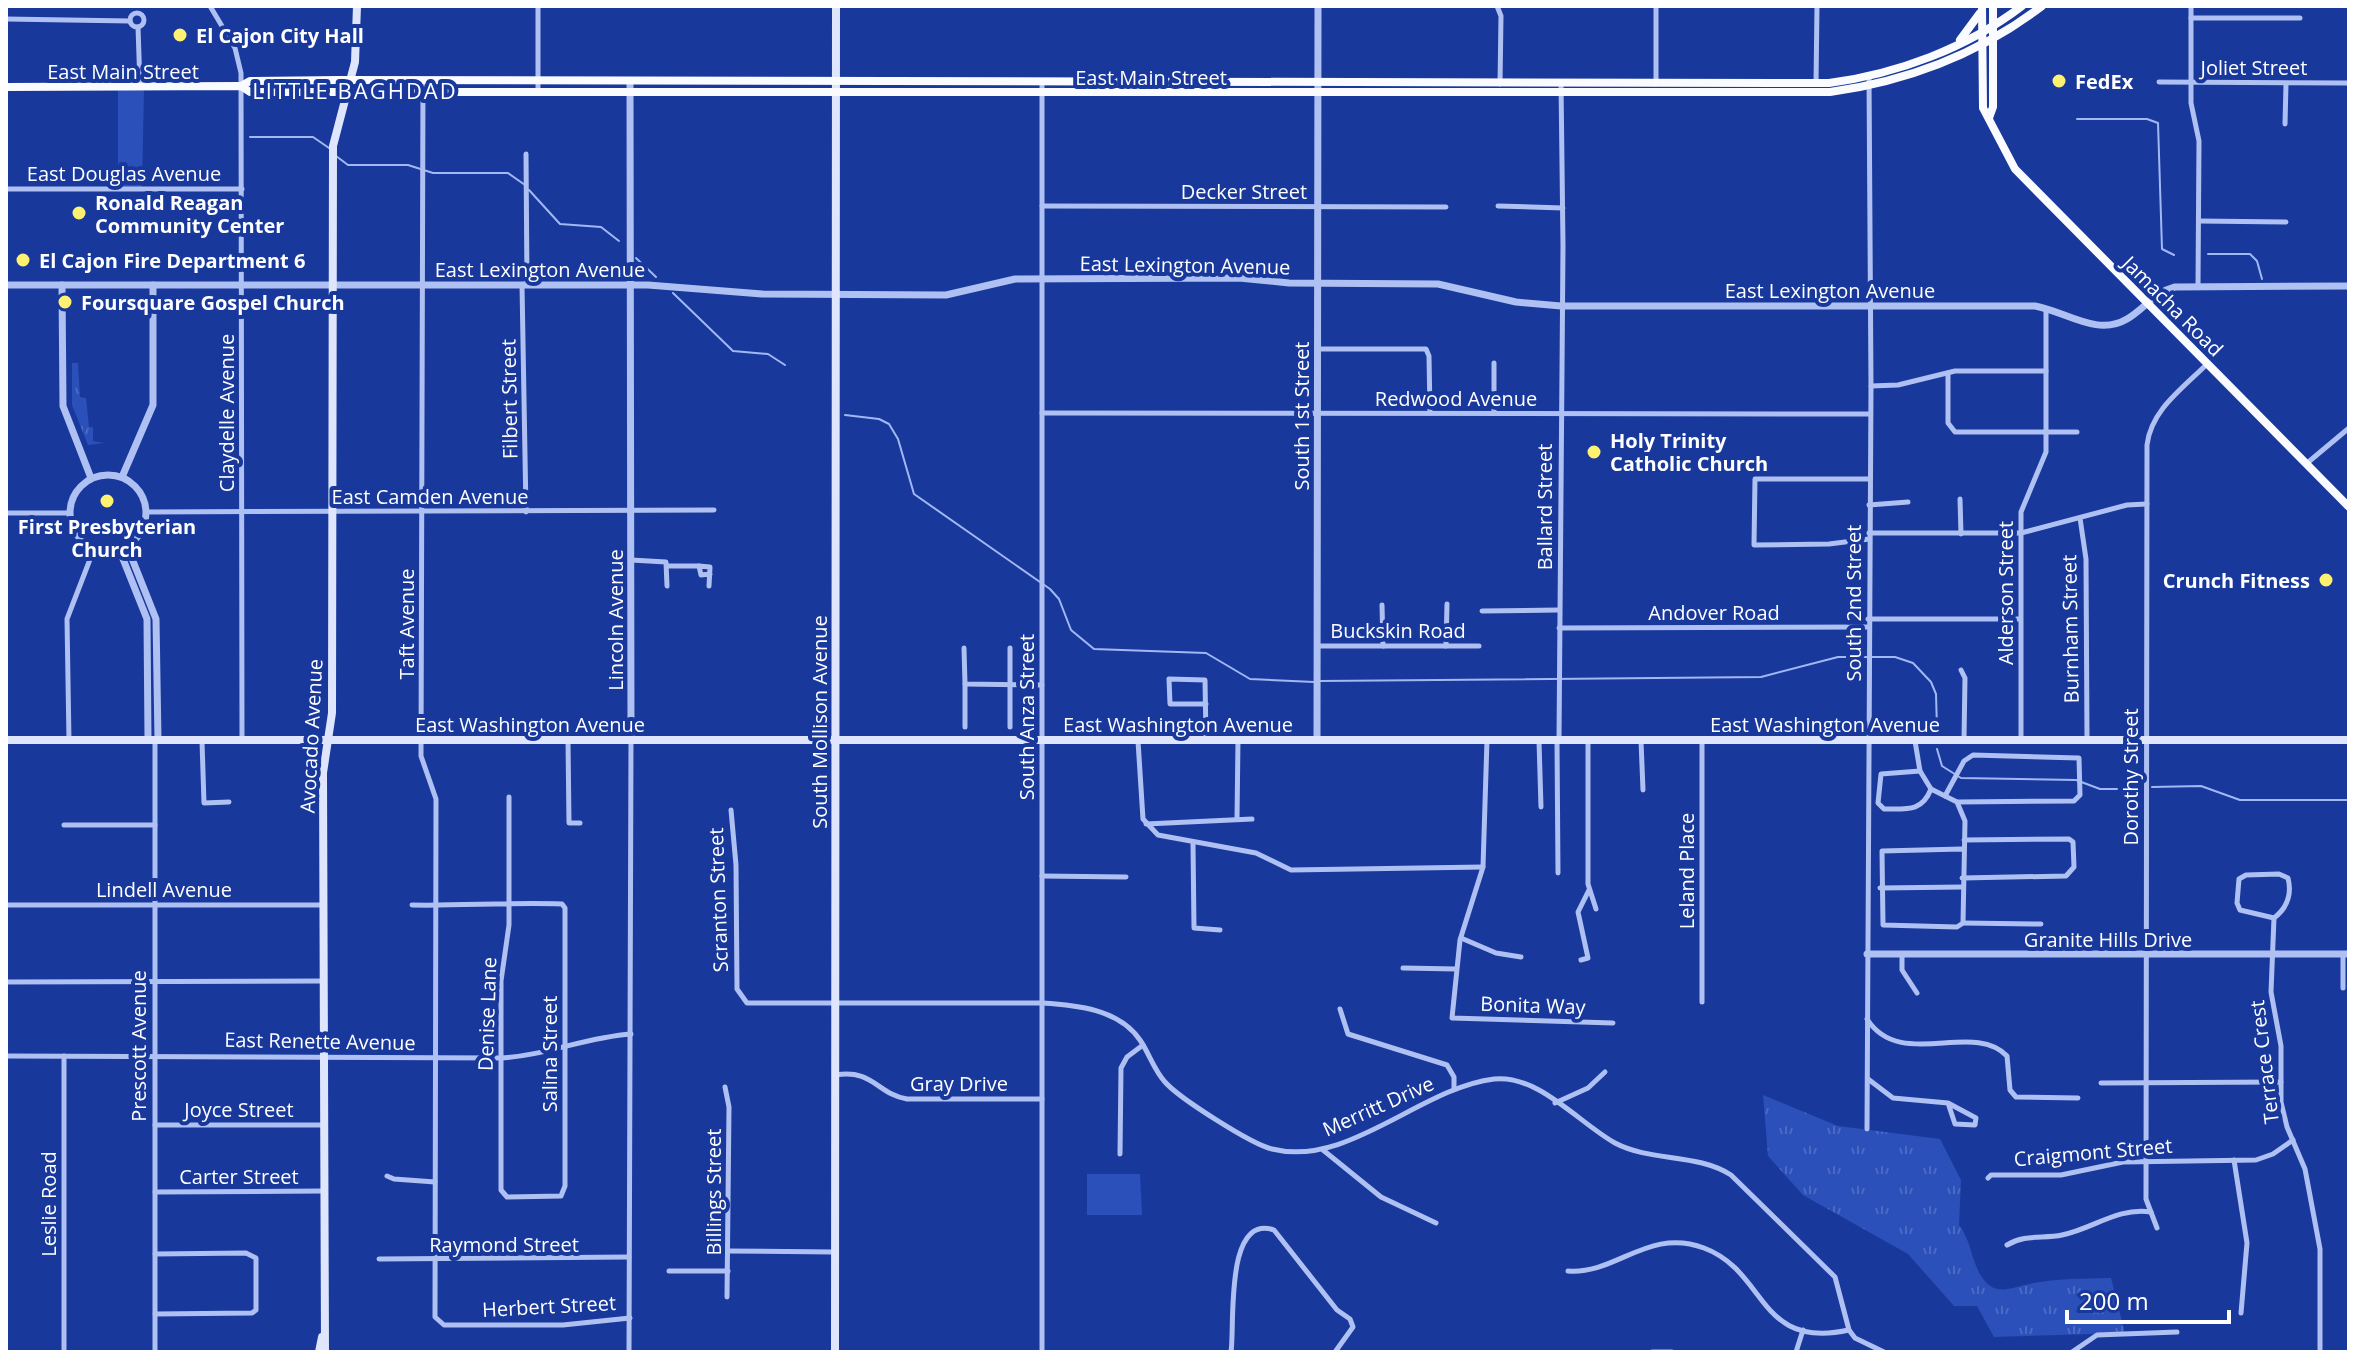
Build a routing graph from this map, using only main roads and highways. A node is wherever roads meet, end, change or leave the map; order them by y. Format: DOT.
graph roads {
  1 [pos="357,6"];
  2 [pos="836,6"];
  3 [pos="1993,6"];
  4 [pos="2022,6"];
  5 [pos="2042,6"];
  6 [pos="1982,8"];
  7 [pos="2013,13"];
  8 [pos="1993,25"];
  9 [pos="1982,32"];
  10 [pos="1993,40"];
  11 [pos="1983,46"];
  12 [pos="1950,48"];
  13 [pos="1964,55"];
  14 [pos="1983,67"];
  15 [pos="351,80"];
  16 [pos="696,81"];
  17 [pos="835,81"];
  18 [pos="1869,81"];
  19 [pos="241,86"];
  20 [pos="6,87"];
  21 [pos="1318,88"];
  22 [pos="1561,88"];
  23 [pos="1756,88"];
  24 [pos="349,91"];
  25 [pos="835,92"];
  26 [pos="696,93"];
  27 [pos="1989,118"];
  28 [pos="2349,507"];
  29 [pos="6,740"];
  30 [pos="329,740"];
  31 [pos="2349,740"];
  32 [pos="835,741"];
  33 [pos="322,1352"];
  34 [pos="835,1352"];
  1 -- 15 [label="main road, Avocado Avenue"];
  2 -- 17 [label="main road, South Mollison Avenue"];
  3 -- 7 [label="main road"];
  3 -- 8 [label="main road"];
  4 -- 7 [label="main road, East Main Street"];
  5 -- 10 [label="main road, East Main Street"];
  6 -- 9 [label="main road, Jamacha Road"];
  6 -- 12 [label="main road"];
  7 -- 8 [label="main road, East Main Street"];
  8 -- 9 [label="main road, East Main Street"];
  8 -- 10 [label="main road"];
  9 -- 11 [label="main road, Jamacha Road"];
  9 -- 12 [label="main road, East Main Street"];
  10 -- 11 [label="main road, East Main Street"];
  10 -- 27 [label="main road"];
  11 -- 13 [label="main road, East Main Street"];
  11 -- 14 [label="main road, Jamacha Road"];
  12 -- 18 [label="main road, East Main Street"];
  13 -- 14 [label="main road"];
  13 -- 18 [label="main road, East Main Street"];
  14 -- 27 [label="main road, Jamacha Road"];
  15 -- 16 [label="main road, East Main Street"];
  15 -- 19 [label="main road, East Main Street"];
  15 -- 24 [label="main road, Avocado Avenue"];
  16 -- 17 [label="main road, East Main Street"];
  16 -- 26 [label="main road"];
  17 -- 21 [label="main road, East Main Street"];
  17 -- 25 [label="main road, South Mollison Avenue"];
  18 -- 23 [label="main road, East Main Street"];
  18 -- 23 [label="main road, East Main Street"];
  19 -- 20 [label="main road, East Main Street"];
  19 -- 24 [label="main road, East Main Street"];
  21 -- 22 [label="main road, East Main Street"];
  21 -- 22 [label="main road, East Main Street"];
  21 -- 25 [label="main road, East Main Street"];
  22 -- 23 [label="main road, East Main Street"];
  22 -- 23 [label="main road, East Main Street"];
  24 -- 26 [label="main road, East Main Street"];
  24 -- 30 [label="main road, Avocado Avenue"];
  25 -- 26 [label="main road, East Main Street"];
  25 -- 32 [label="main road, South Mollison Avenue"];
  27 -- 28 [label="main road, Jamacha Road"];
  29 -- 30 [label="main road, East Washington Avenue"];
  30 -- 32 [label="main road, East Washington Avenue"];
  30 -- 33 [label="main road, Avocado Avenue"];
  31 -- 32 [label="main road, East Washington Avenue"];
  32 -- 34 [label="main road, South Mollison Avenue"];
}
